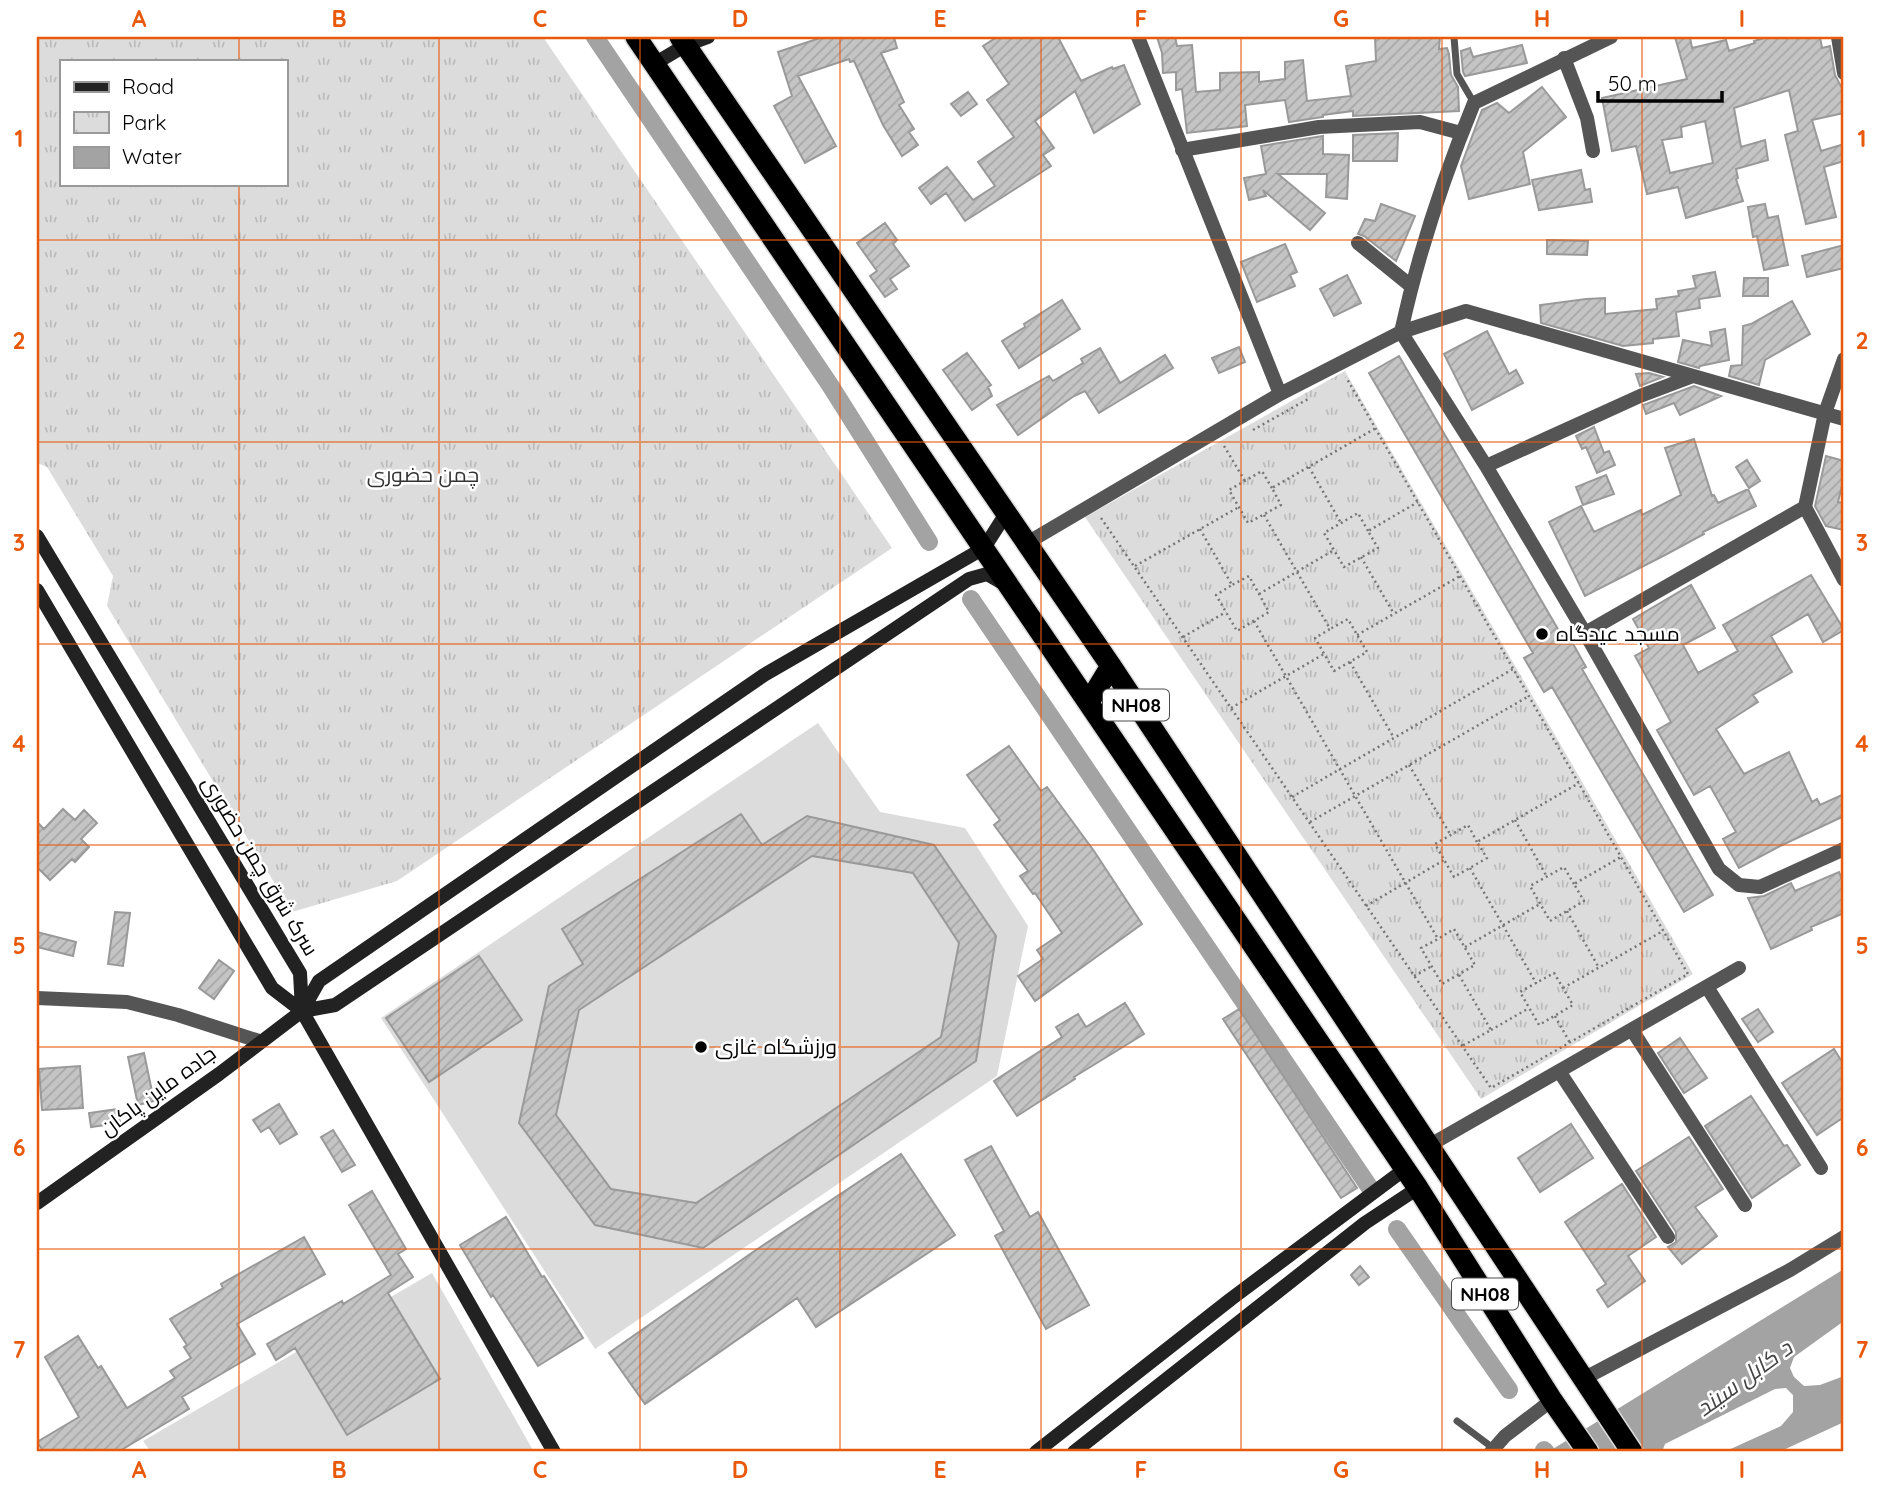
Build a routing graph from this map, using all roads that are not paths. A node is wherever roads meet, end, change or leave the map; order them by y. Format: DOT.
graph roads {
  1 [pos="636,37"];
  2 [pos="708,37"];
  3 [pos="1138,37"];
  4 [pos="1454,37"];
  5 [pos="1611,37"];
  6 [pos="1838,37"];
  7 [pos="683,41"];
  8 [pos="1564,58"];
  9 [pos="654,64"];
  10 [pos="1844,73"];
  11 [pos="1474,103"];
  12 [pos="1461,134"];
  13 [pos="1182,150"];
  14 [pos="1593,151"];
  15 [pos="1358,243"];
  16 [pos="1411,286"];
  17 [pos="1401,332"];
  18 [pos="1844,359"];
  19 [pos="1693,376"];
  20 [pos="1280,394"];
  21 [pos="1825,413"];
  22 [pos="1844,419"];
  23 [pos="1486,466"];
  24 [pos="1805,508"];
  25 [pos="1007,512"];
  26 [pos="37,536"];
  27 [pos="1027,543"];
  28 [pos="984,548"];
  29 [pos="1844,580"];
  30 [pos="37,590"];
  31 [pos="1014,590"];
  32 [pos="1585,634"];
  33 [pos="1111,666"];
  34 [pos="1089,702"];
  35 [pos="1844,849"];
  36 [pos="1739,968"];
  37 [pos="1707,987"];
  38 [pos="37,998"];
  39 [pos="302,1011"];
  40 [pos="1632,1030"];
  41 [pos="260,1041"];
  42 [pos="1559,1071"];
  43 [pos="1430,1145"];
  44 [pos="1821,1168"];
  45 [pos="1405,1169"];
  46 [pos="1418,1188"];
  47 [pos="37,1203"];
  48 [pos="1745,1205"];
  49 [pos="1668,1237"];
  50 [pos="1844,1237"];
  51 [pos="1583,1379"];
  52 [pos="1552,1400"];
  53 [pos="1457,1421"];
  54 [pos="1492,1450"];
  55 [pos="554,1452"];
  56 [pos="1036,1452"];
  57 [pos="1074,1452"];
  58 [pos="1588,1452"];
  59 [pos="1632,1452"];
  1 -- 9 [label="highway, NH08"];
  2 -- 7 [label="main road"];
  3 -- 13 [label="street"];
  4 -- 11 [label="lane"];
  5 -- 8 [label="street"];
  6 -- 10 [label="street"];
  7 -- 9 [label="main road"];
  7 -- 25 [label="highway, NH08"];
  8 -- 11 [label="street"];
  8 -- 14 [label="street"];
  9 -- 28 [label="highway, NH08"];
  11 -- 12 [label="street"];
  12 -- 13 [label="street"];
  12 -- 16 [label="street"];
  13 -- 20 [label="street"];
  15 -- 16 [label="street"];
  16 -- 17 [label="street"];
  17 -- 19 [label="street"];
  17 -- 20 [label="street"];
  17 -- 23 [label="street"];
  18 -- 21 [label="street"];
  19 -- 21 [label="street"];
  19 -- 23 [label="street"];
  20 -- 27 [label="street"];
  21 -- 22 [label="street"];
  21 -- 24 [label="street"];
  23 -- 32 [label="street"];
  24 -- 29 [label="street"];
  24 -- 32 [label="street"];
  25 -- 27 [label="highway, NH08"];
  25 -- 28 [label="main road"];
  26 -- 39 [label="main road, سرک شرق چمن حضوری"];
  27 -- 33 [label="highway, NH08"];
  28 -- 31 [label="highway, NH08"];
  28 -- 39 [label="main road"];
  30 -- 39 [label="main road"];
  31 -- 34 [label="highway, NH08"];
  31 -- 39 [label="main road"];
  32 -- 35 [label="street"];
  33 -- 34 [label="highway"];
  33 -- 43 [label="highway, NH08"];
  34 -- 45 [label="highway, NH08"];
  36 -- 37 [label="street"];
  37 -- 40 [label="street"];
  37 -- 44 [label="street"];
  38 -- 41 [label="street"];
  39 -- 41 [label="main road, جاده ماین پاکان"];
  39 -- 55 [label="main road"];
  40 -- 42 [label="street"];
  40 -- 48 [label="street"];
  41 -- 47 [label="main road, جاده ماین پاکان"];
  42 -- 43 [label="street"];
  42 -- 49 [label="street"];
  43 -- 51 [label="highway, NH08"];
  45 -- 46 [label="highway, NH08"];
  45 -- 56 [label="main road"];
  46 -- 52 [label="highway, NH08"];
  46 -- 57 [label="main road"];
  50 -- 51 [label="street"];
  51 -- 59 [label="highway, NH08"];
  52 -- 54 [label="street"];
  52 -- 58 [label="highway, NH08"];
  53 -- 54 [label="lane"];
}
